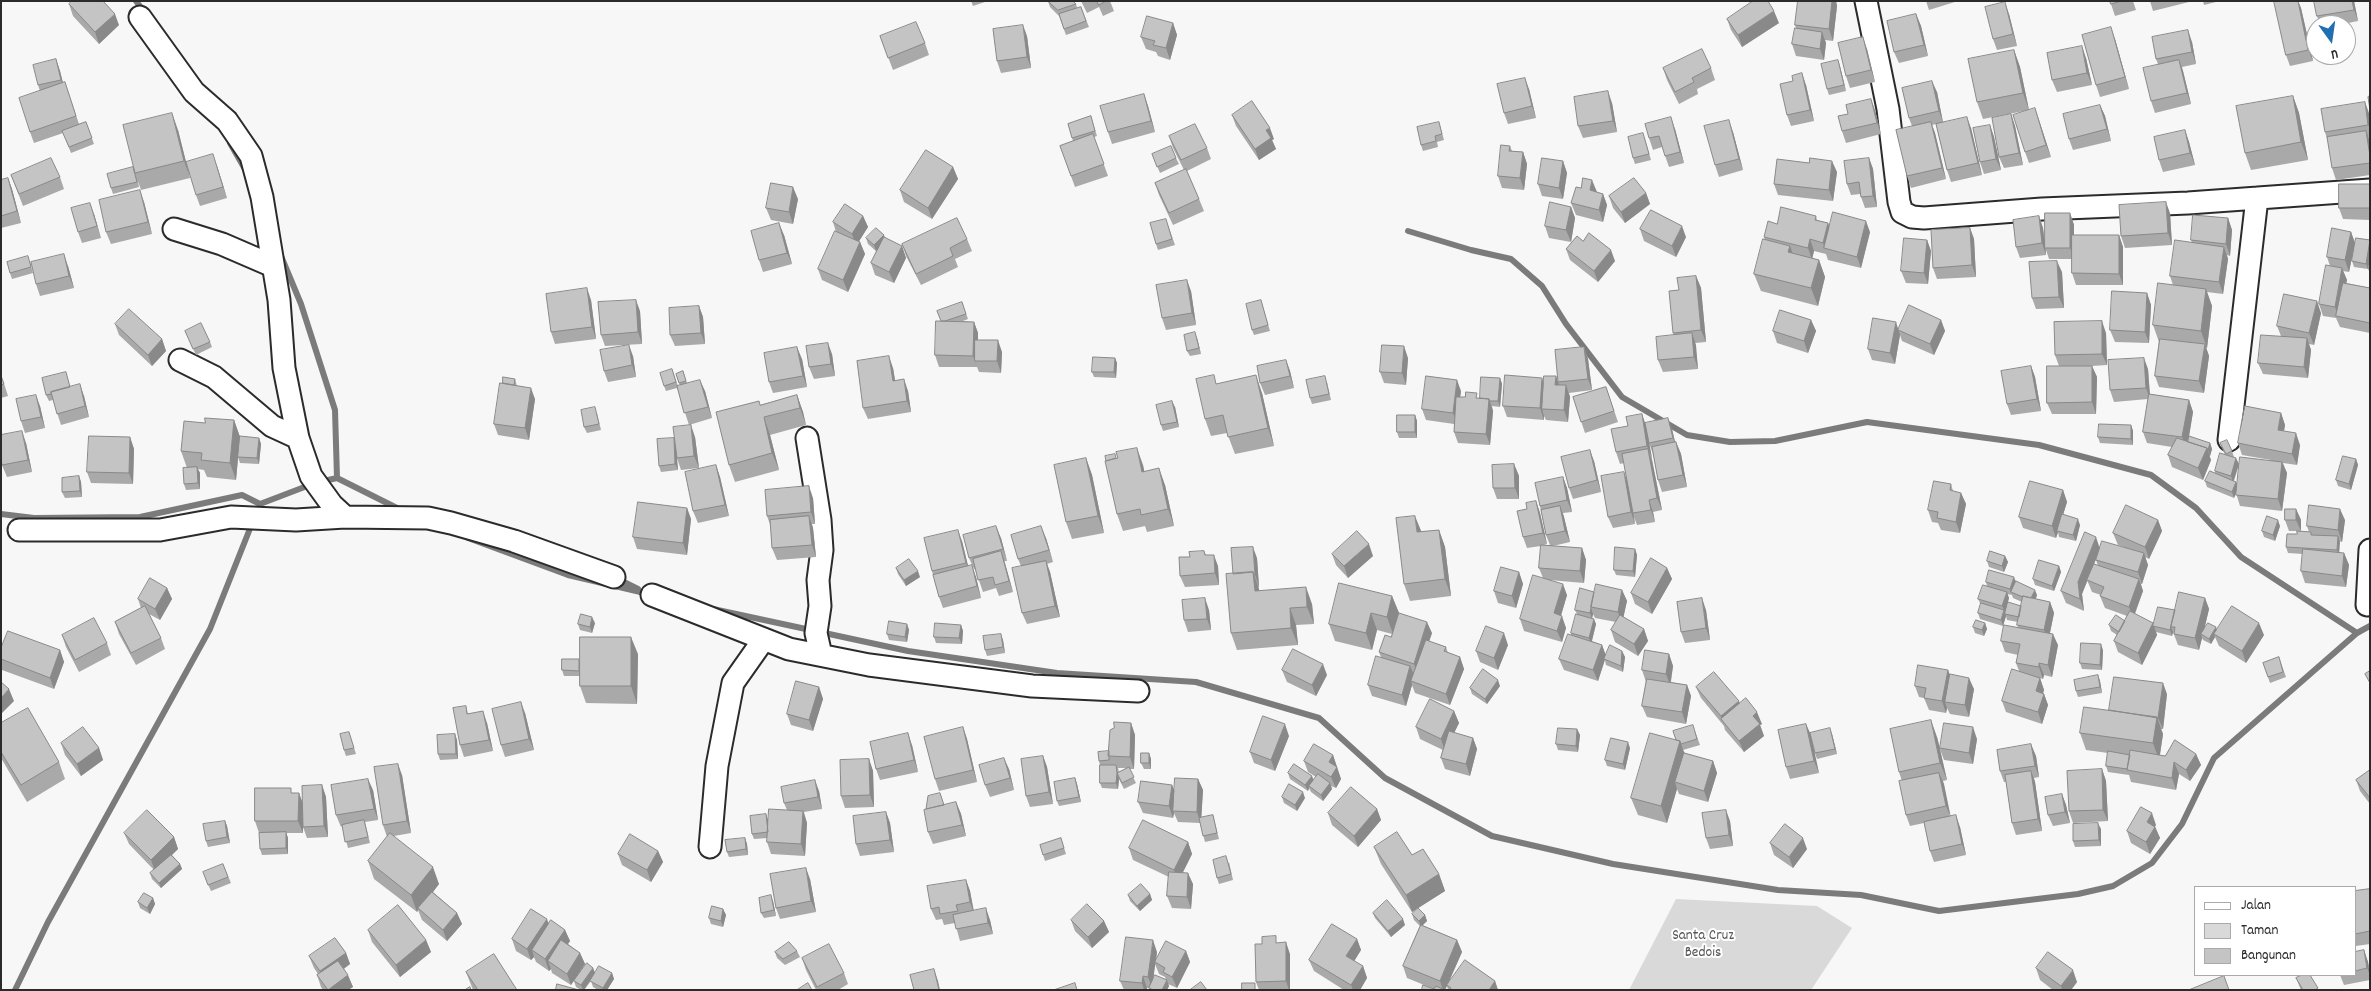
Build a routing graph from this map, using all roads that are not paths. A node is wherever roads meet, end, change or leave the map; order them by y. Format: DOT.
graph roads {
  1 [pos="1866,1"];
  2 [pos="140,17"];
  3 [pos="2370,190"];
  4 [pos="2256,198"];
  5 [pos="174,229"];
  6 [pos="273,266"];
  7 [pos="180,360"];
  8 [pos="298,438"];
  9 [pos="807,438"];
  10 [pos="2229,440"];
  11 [pos="345,517"];
  12 [pos="19,530"];
  13 [pos="2370,550"];
  14 [pos="614,577"];
  15 [pos="652,596"];
  16 [pos="2367,605"];
  17 [pos="764,639"];
  18 [pos="821,655"];
  19 [pos="1138,691"];
  20 [pos="710,847"];
  1 -- 4 [label="street"];
  2 -- 6 [label="street"];
  3 -- 4 [label="street"];
  4 -- 10 [label="street"];
  5 -- 6 [label="street"];
  6 -- 8 [label="street"];
  7 -- 8 [label="street"];
  8 -- 11 [label="street"];
  9 -- 18 [label="street"];
  11 -- 12 [label="street"];
  11 -- 14 [label="street"];
  13 -- 16 [label="street"];
  15 -- 17 [label="street"];
  17 -- 18 [label="street"];
  17 -- 20 [label="street"];
  18 -- 19 [label="street"];
}
